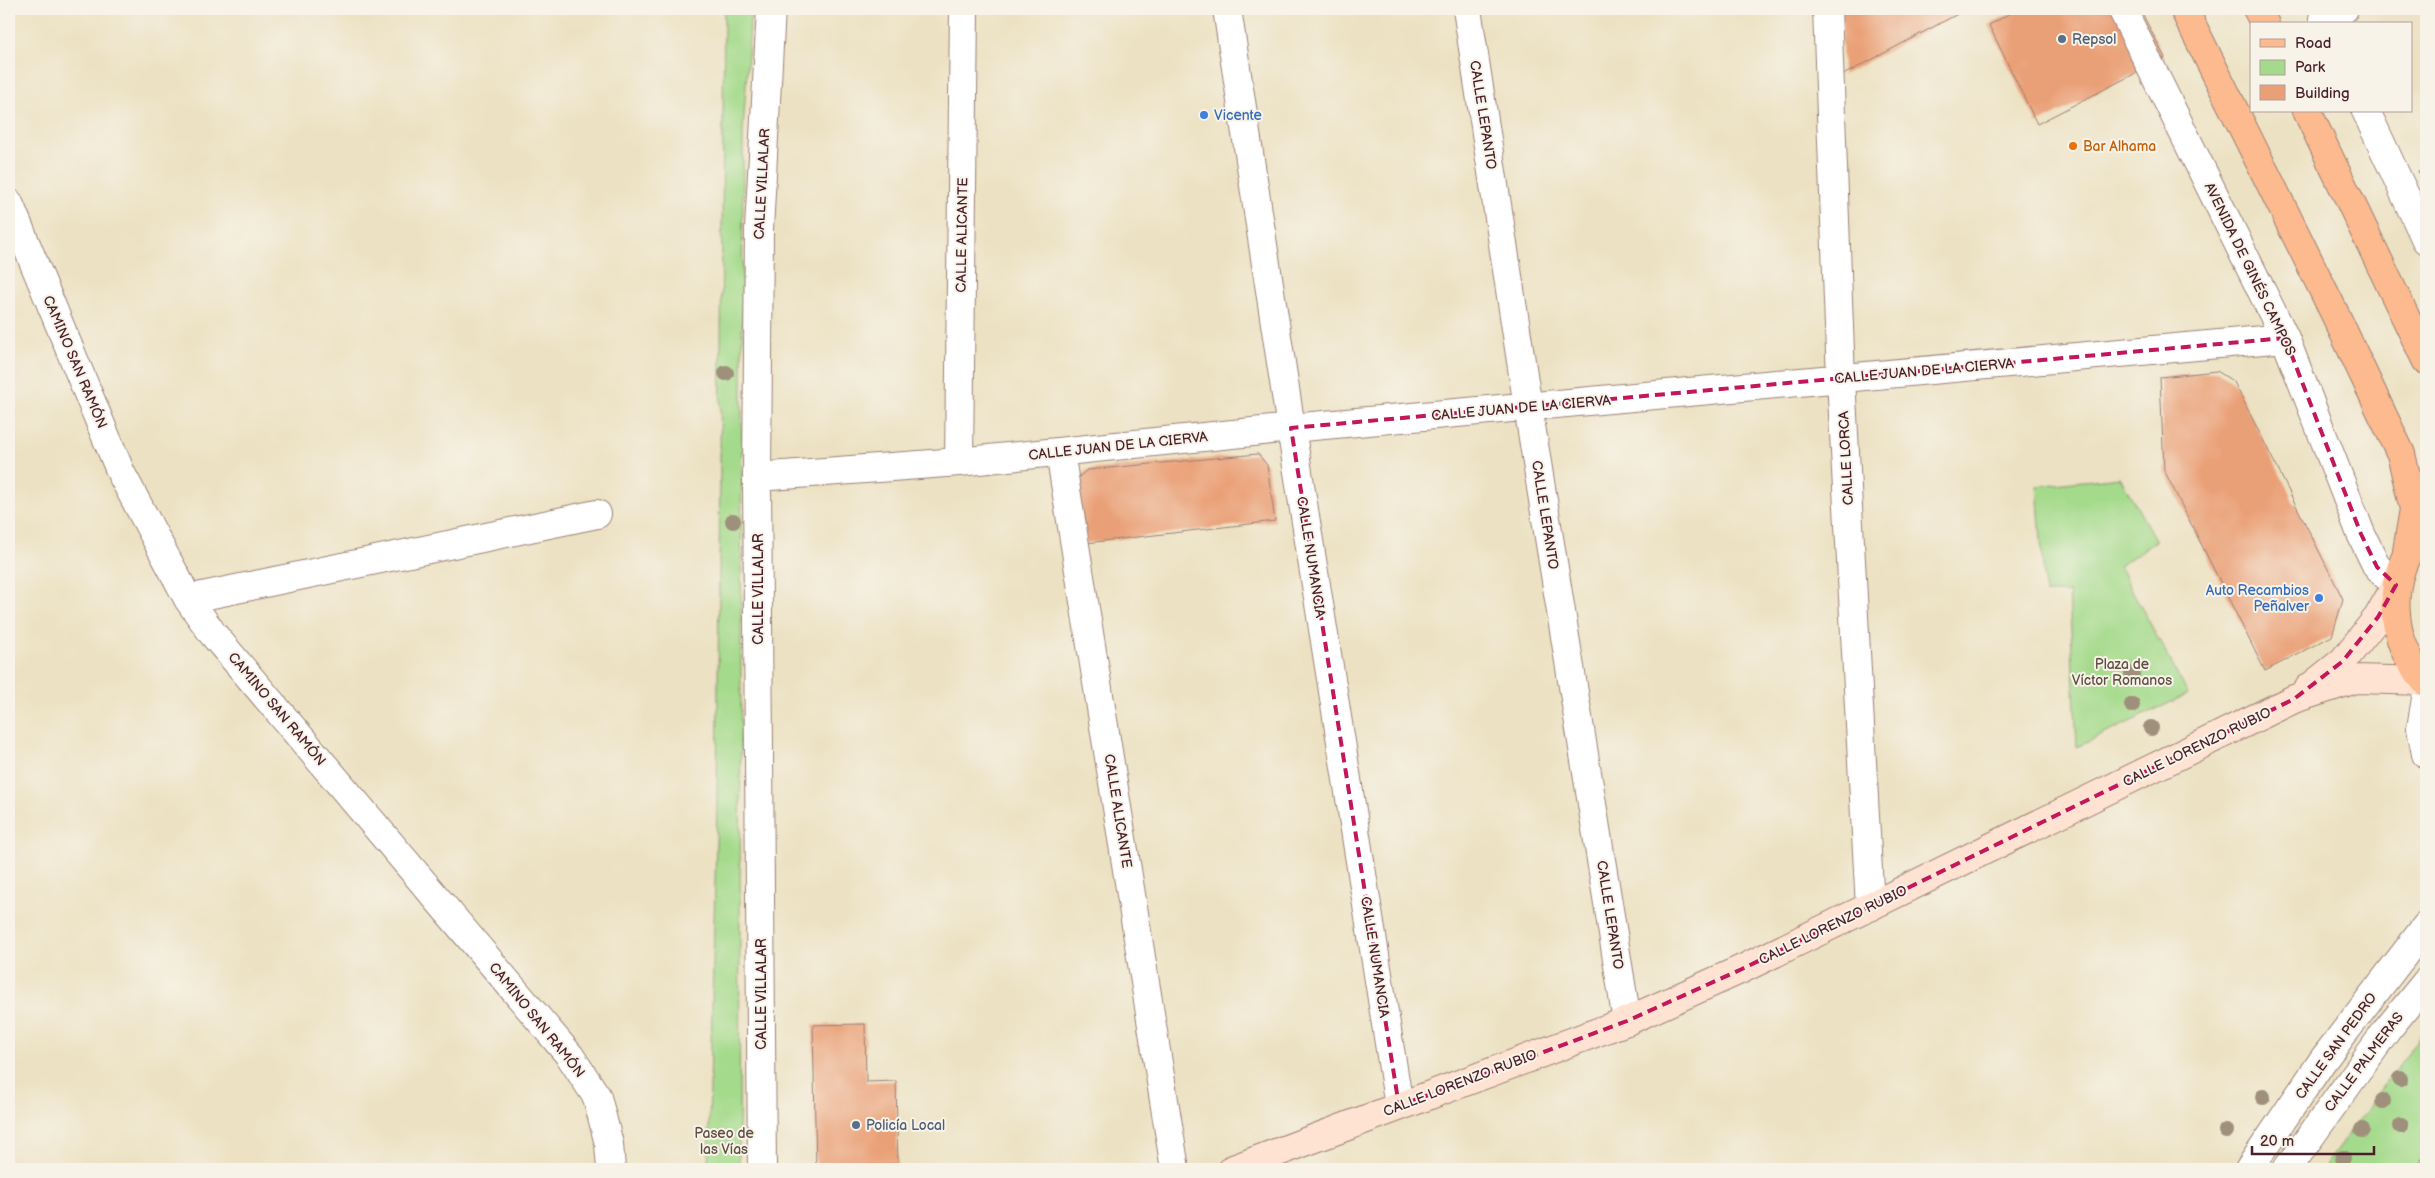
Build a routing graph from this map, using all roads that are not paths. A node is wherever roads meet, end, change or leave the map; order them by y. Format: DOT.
graph roads {
  1 [pos="771,9"];
  2 [pos="964,9"];
  3 [pos="1227,9"];
  4 [pos="1467,9"];
  5 [pos="1827,9"];
  6 [pos="2122,9"];
  7 [pos="2184,9"];
  8 [pos="2257,9"];
  9 [pos="2264,22"];
  10 [pos="2307,112"];
  11 [pos="2366,112"];
  12 [pos="9,203"];
  13 [pos="2426,240"];
  14 [pos="2286,338"];
  15 [pos="2426,360"];
  16 [pos="1841,379"];
  17 [pos="1528,408"];
  18 [pos="1291,428"];
  19 [pos="1060,452"];
  20 [pos="959,462"];
  21 [pos="757,477"];
  22 [pos="597,514"];
  23 [pos="2426,525"];
  24 [pos="2407,551"];
  25 [pos="2396,585"];
  26 [pos="188,599"];
  27 [pos="2426,687"];
  28 [pos="2294,699"];
  29 [pos="2426,754"];
  30 [pos="1870,907"];
  31 [pos="2426,926"];
  32 [pos="2426,982"];
  33 [pos="1627,1021"];
  34 [pos="1399,1106"];
  35 [pos="611,1169"];
  36 [pos="762,1169"];
  37 [pos="1176,1169"];
  38 [pos="1234,1169"];
  39 [pos="2249,1169"];
  40 [pos="2287,1169"];
  1 -- 21 [label="street, CALLE VILLALAR"];
  2 -- 20 [label="street, CALLE ALICANTE"];
  3 -- 18 [label="street, CALLE NUMANCIA"];
  4 -- 17 [label="street, CALLE LEPANTO"];
  5 -- 16 [label="street, CALLE LORCA"];
  6 -- 14 [label="street, AVENIDA DE GINÉS CAMPOS"];
  7 -- 24 [label="main road"];
  8 -- 9 [label="main road"];
  10 -- 15 [label="main road"];
  11 -- 13 [label="street"];
  12 -- 26 [label="street, CAMINO SAN RAMÓN"];
  14 -- 16 [label="street, CALLE JUAN DE LA CIERVA"];
  14 -- 25 [label="street, AVENIDA DE GINÉS CAMPOS"];
  16 -- 17 [label="street, CALLE JUAN DE LA CIERVA"];
  16 -- 30 [label="street, CALLE LORCA"];
  17 -- 18 [label="street, CALLE JUAN DE LA CIERVA"];
  17 -- 33 [label="street, CALLE LEPANTO"];
  18 -- 19 [label="street, CALLE JUAN DE LA CIERVA"];
  18 -- 34 [label="street, CALLE NUMANCIA"];
  19 -- 20 [label="street, CALLE JUAN DE LA CIERVA"];
  19 -- 37 [label="street, CALLE ALICANTE"];
  20 -- 21 [label="street, CALLE JUAN DE LA CIERVA"];
  21 -- 36 [label="street, CALLE VILLALAR"];
  22 -- 26 [label="street"];
  23 -- 24 [label="main road"];
  24 -- 25 [label="main road"];
  25 -- 27 [label="main road"];
  25 -- 28 [label="main road"];
  26 -- 35 [label="street, CAMINO SAN RAMÓN"];
  27 -- 28 [label="main road, CALLE LORENZO RUBIO"];
  27 -- 29 [label="street"];
  28 -- 30 [label="main road, CALLE LORENZO RUBIO"];
  30 -- 33 [label="main road, CALLE LORENZO RUBIO"];
  31 -- 39 [label="street, CALLE SAN PEDRO"];
  32 -- 40 [label="street, CALLE PALMERAS"];
  33 -- 34 [label="main road, CALLE LORENZO RUBIO"];
  34 -- 38 [label="main road, CALLE LORENZO RUBIO"];
}
